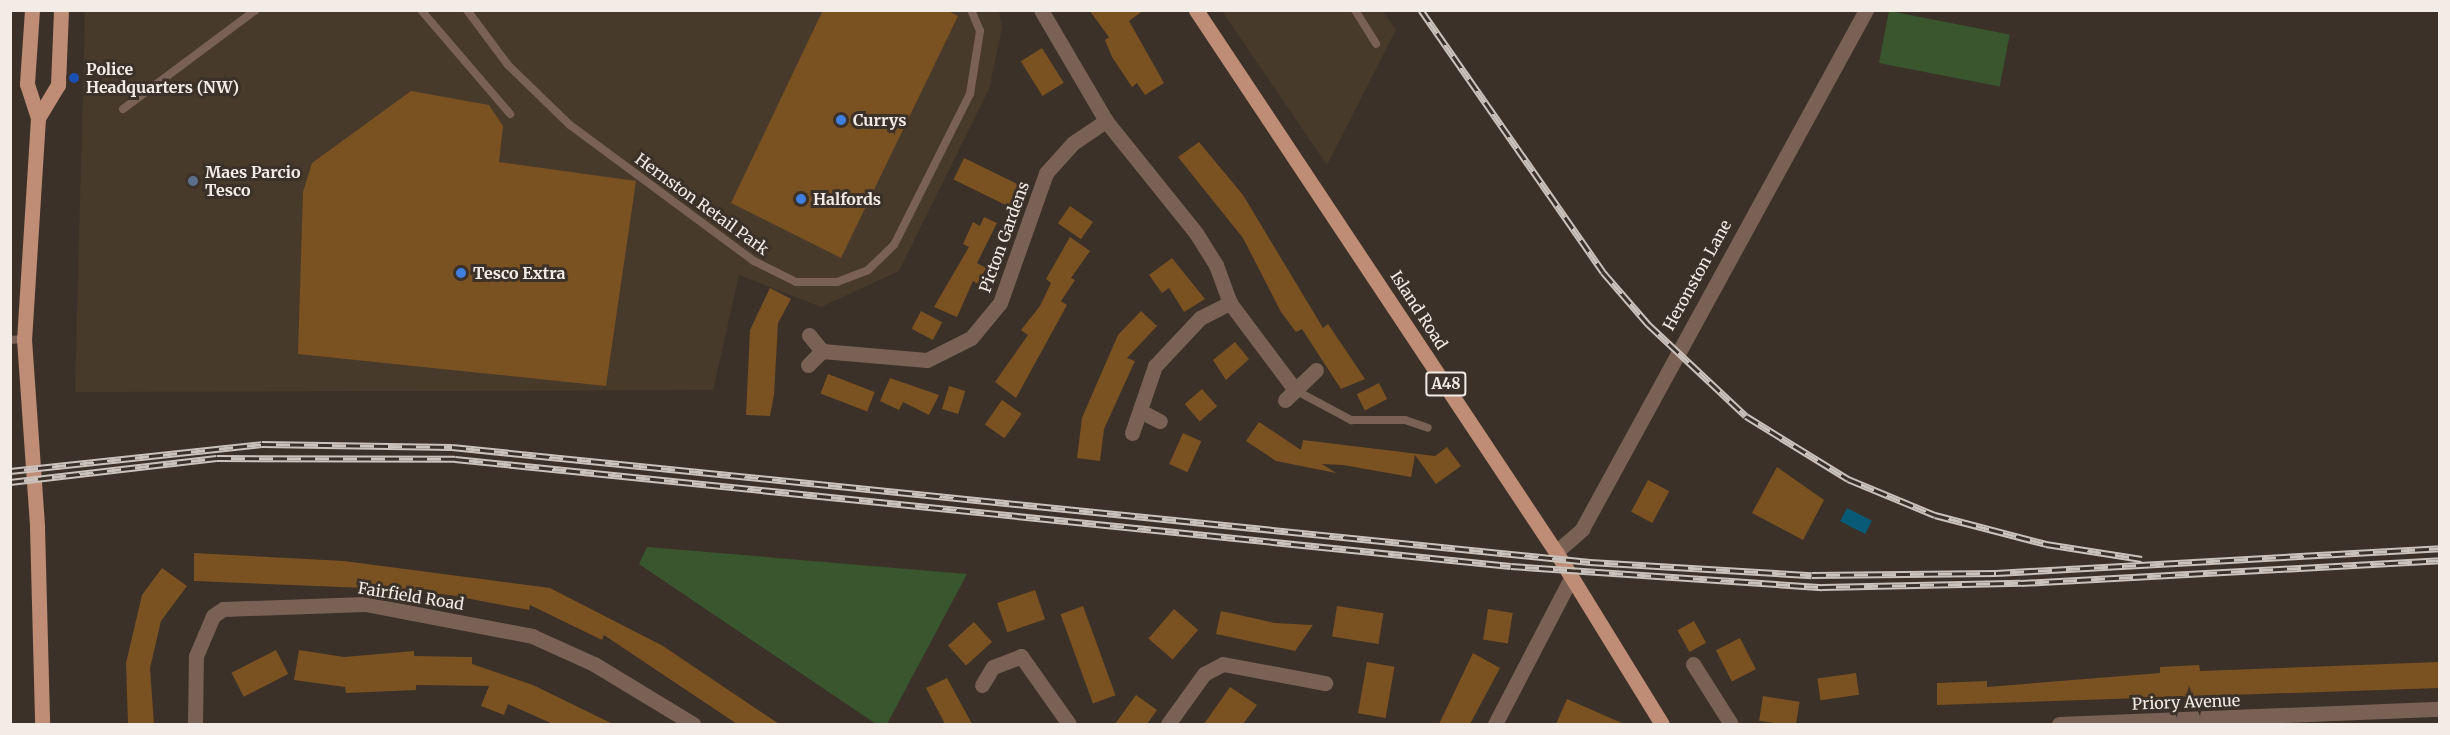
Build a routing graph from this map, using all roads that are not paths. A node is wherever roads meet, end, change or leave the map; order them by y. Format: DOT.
graph roads {
  1 [pos="32,10"];
  2 [pos="62,10"];
  3 [pos="256,10"];
  4 [pos="421,10"];
  5 [pos="467,10"];
  6 [pos="971,10"];
  7 [pos="1041,10"];
  8 [pos="1196,10"];
  9 [pos="1355,10"];
  10 [pos="1866,10"];
  11 [pos="1376,44"];
  12 [pos="123,109"];
  13 [pos="510,114"];
  14 [pos="38,118"];
  15 [pos="1106,121"];
  16 [pos="1230,303"];
  17 [pos="809,335"];
  18 [pos="17,340"];
  19 [pos="822,351"];
  20 [pos="808,365"];
  21 [pos="1316,370"];
  22 [pos="1290,395"];
  23 [pos="1142,412"];
  24 [pos="1160,421"];
  25 [pos="1428,428"];
  26 [pos="1132,433"];
  27 [pos="1556,552"];
  28 [pos="1571,578"];
  29 [pos="1693,664"];
  30 [pos="1325,683"];
  31 [pos="982,685"];
  32 [pos="2439,709"];
  33 [pos="2314,720"];
  34 [pos="42,724"];
  35 [pos="195,724"];
  36 [pos="693,724"];
  37 [pos="1069,724"];
  38 [pos="1168,724"];
  39 [pos="1495,724"];
  40 [pos="1662,724"];
  41 [pos="1731,724"];
  42 [pos="2059,724"];
  1 -- 14 [label="main road"];
  2 -- 14 [label="main road"];
  3 -- 12 [label="lane"];
  4 -- 13 [label="lane"];
  5 -- 6 [label="lane, Hernston Retail Park"];
  7 -- 15 [label="street"];
  8 -- 27 [label="main road, Island Road / A48"];
  9 -- 11 [label="lane"];
  10 -- 27 [label="street, Heronston Lane"];
  14 -- 18 [label="main road"];
  15 -- 16 [label="street"];
  15 -- 19 [label="street, Picton Gardens"];
  16 -- 22 [label="street"];
  16 -- 23 [label="street"];
  17 -- 19 [label="street"];
  18 -- 34 [label="main road"];
  19 -- 20 [label="street"];
  21 -- 22 [label="street"];
  22 -- 25 [label="lane"];
  23 -- 24 [label="street"];
  23 -- 26 [label="street"];
  27 -- 28 [label="main road, Island Road / A48"];
  28 -- 39 [label="street"];
  28 -- 40 [label="main road, Island Road / A48"];
  29 -- 41 [label="street"];
  30 -- 38 [label="street"];
  31 -- 37 [label="street"];
  32 -- 33 [label="street, Priory Avenue"];
  33 -- 42 [label="street, Priory Avenue"];
  35 -- 36 [label="street, Fairfield Road"];
}
